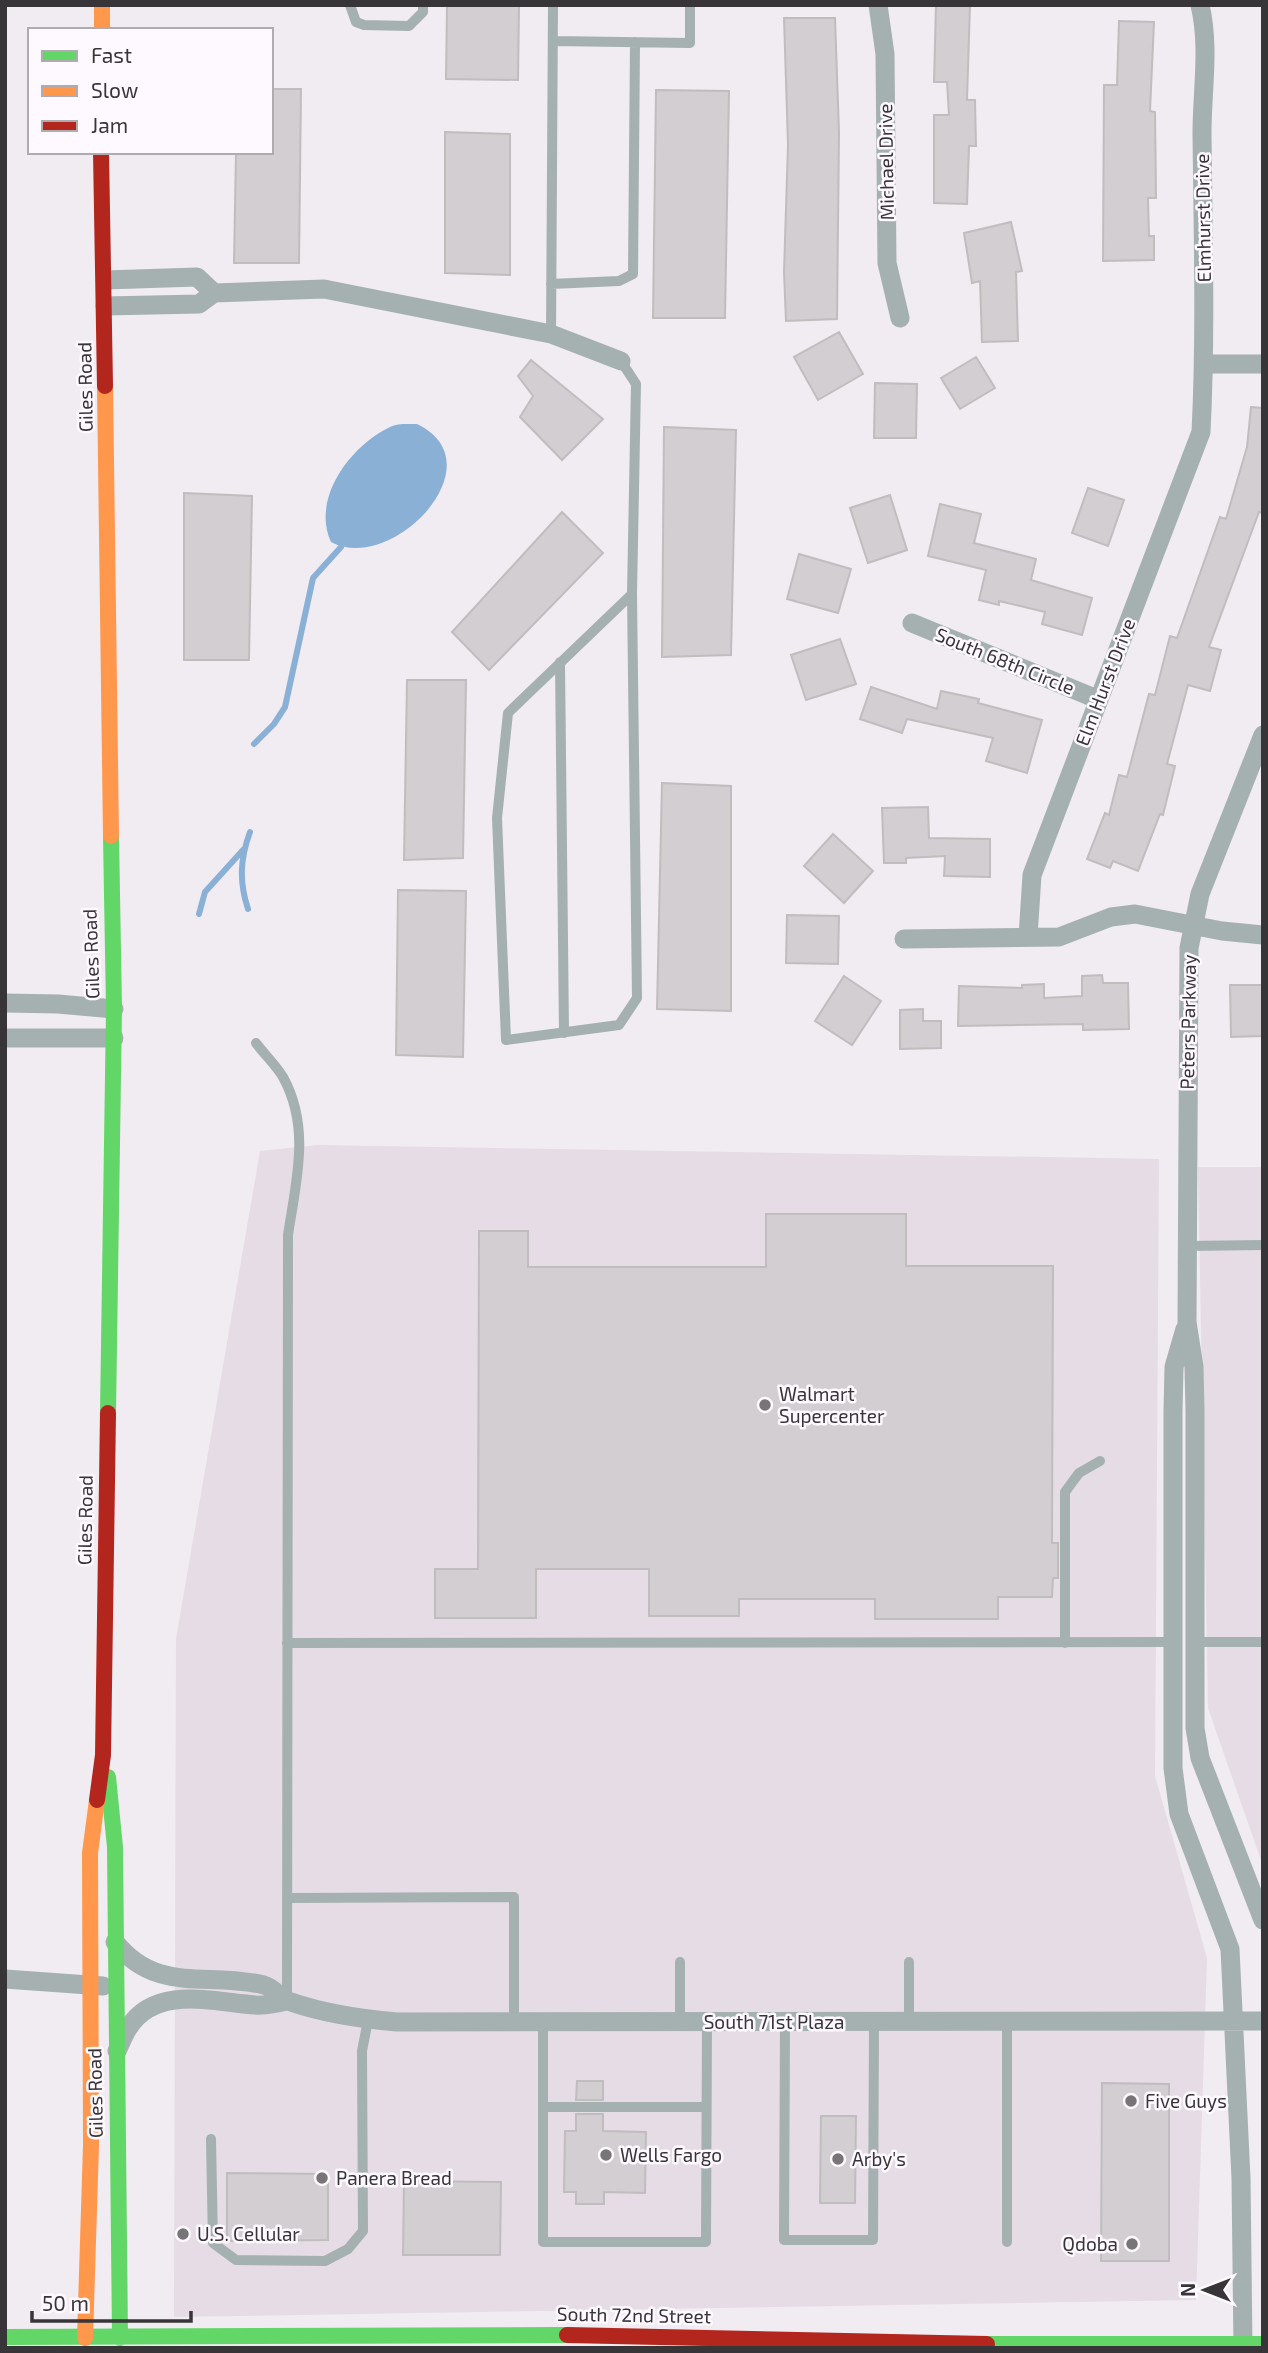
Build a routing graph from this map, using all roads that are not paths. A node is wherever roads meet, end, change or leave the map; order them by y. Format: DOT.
graph roads {
  1 [pos="102,5"];
  2 [pos="350,5"];
  3 [pos="424,5"];
  4 [pos="553,5"];
  5 [pos="690,5"];
  6 [pos="878,5"];
  7 [pos="1200,5"];
  8 [pos="102,28"];
  9 [pos="553,41"];
  10 [pos="635,42"];
  11 [pos="101,154"];
  12 [pos="105,280"];
  13 [pos="551,284"];
  14 [pos="214,293"];
  15 [pos="105,306"];
  16 [pos="900,318"];
  17 [pos="551,334"];
  18 [pos="621,361"];
  19 [pos="1204,364"];
  20 [pos="1263,364"];
  21 [pos="1202,432"];
  22 [pos="632,594"];
  23 [pos="912,623"];
  24 [pos="560,662"];
  25 [pos="1097,699"];
  26 [pos="1263,735"];
  27 [pos="1193,924"];
  28 [pos="1263,934"];
  29 [pos="1028,937"];
  30 [pos="904,939"];
  31 [pos="5,1003"];
  32 [pos="114,1009"];
  33 [pos="564,1032"];
  34 [pos="5,1038"];
  35 [pos="114,1038"];
  36 [pos="256,1043"];
  37 [pos="1263,1245"];
  38 [pos="1187,1246"];
  39 [pos="1187,1322"];
  40 [pos="1100,1461"];
  41 [pos="1173,1642"];
  42 [pos="1195,1642"];
  43 [pos="1263,1642"];
  44 [pos="287,1643"];
  45 [pos="1065,1643"];
  46 [pos="103,1755"];
  47 [pos="287,1898"];
  48 [pos="1263,1920"];
  49 [pos="115,1942"];
  50 [pos="680,1962"];
  51 [pos="909,1962"];
  52 [pos="5,1979"];
  53 [pos="88,1986"];
  54 [pos="115,1986"];
  55 [pos="287,2001"];
  56 [pos="368,2020"];
  57 [pos="1234,2021"];
  58 [pos="1263,2021"];
  59 [pos="514,2022"];
  60 [pos="543,2022"];
  61 [pos="680,2022"];
  62 [pos="707,2022"];
  63 [pos="785,2022"];
  64 [pos="874,2022"];
  65 [pos="909,2022"];
  66 [pos="1007,2022"];
  67 [pos="115,2056"];
  68 [pos="543,2107"];
  69 [pos="706,2107"];
  70 [pos="211,2139"];
  71 [pos="1007,2242"];
  72 [pos="5,2337"];
  73 [pos="518,2341"];
  74 [pos="84,2343"];
  75 [pos="120,2343"];
  76 [pos="1250,2345"];
  1 -- 8 [label="street"];
  2 -- 3 [label="lane"];
  4 -- 9 [label="lane"];
  5 -- 10 [label="lane"];
  6 -- 16 [label="street, Michael Drive"];
  7 -- 19 [label="street, Elmhurst Drive"];
  9 -- 10 [label="lane"];
  9 -- 13 [label="lane"];
  10 -- 13 [label="lane"];
  11 -- 12 [label="street, Giles Road"];
  12 -- 14 [label="street"];
  12 -- 15 [label="street, Giles Road"];
  13 -- 17 [label="lane"];
  14 -- 15 [label="street"];
  14 -- 17 [label="street"];
  15 -- 32 [label="street, Giles Road"];
  17 -- 18 [label="street"];
  18 -- 22 [label="lane"];
  19 -- 20 [label="street"];
  19 -- 21 [label="street, Elmhurst Drive"];
  21 -- 25 [label="street, Elm Hurst Drive"];
  22 -- 24 [label="lane"];
  22 -- 33 [label="lane"];
  23 -- 25 [label="street, South 68th Circle"];
  24 -- 33 [label="lane"];
  24 -- 33 [label="lane"];
  25 -- 29 [label="street, Elm Hurst Drive"];
  26 -- 27 [label="street, Peters Parkway"];
  27 -- 28 [label="street"];
  27 -- 29 [label="street"];
  27 -- 38 [label="street, Peters Parkway"];
  29 -- 30 [label="street"];
  31 -- 32 [label="street"];
  32 -- 35 [label="street, Giles Road"];
  34 -- 35 [label="street"];
  35 -- 46 [label="street, Giles Road"];
  36 -- 44 [label="lane"];
  37 -- 38 [label="lane"];
  38 -- 39 [label="street, Peters Parkway"];
  39 -- 41 [label="street"];
  39 -- 42 [label="street"];
  40 -- 45 [label="lane"];
  41 -- 42 [label="lane"];
  41 -- 45 [label="lane"];
  41 -- 57 [label="street"];
  42 -- 43 [label="lane"];
  42 -- 48 [label="street"];
  44 -- 45 [label="lane"];
  44 -- 47 [label="lane"];
  46 -- 49 [label="street, Giles Road"];
  46 -- 53 [label="street, Giles Road"];
  47 -- 55 [label="lane"];
  47 -- 59 [label="lane"];
  49 -- 54 [label="street, Giles Road"];
  49 -- 55 [label="street, South 71st Plaza"];
  50 -- 61 [label="lane"];
  51 -- 65 [label="lane"];
  52 -- 53 [label="street"];
  53 -- 54 [label="street"];
  53 -- 74 [label="street, Giles Road"];
  54 -- 67 [label="street, Giles Road"];
  55 -- 56 [label="street, South 71st Plaza"];
  55 -- 67 [label="street, South 71st Plaza"];
  56 -- 59 [label="street, South 71st Plaza"];
  56 -- 70 [label="lane"];
  57 -- 58 [label="street, South 71st Plaza"];
  57 -- 66 [label="street, South 71st Plaza"];
  57 -- 76 [label="street"];
  59 -- 60 [label="street, South 71st Plaza"];
  60 -- 61 [label="street, South 71st Plaza"];
  60 -- 68 [label="lane"];
  61 -- 62 [label="street, South 71st Plaza"];
  62 -- 63 [label="street, South 71st Plaza"];
  62 -- 69 [label="lane"];
  63 -- 64 [label="street, South 71st Plaza"];
  63 -- 64 [label="lane"];
  64 -- 65 [label="street, South 71st Plaza"];
  65 -- 66 [label="street, South 71st Plaza"];
  66 -- 71 [label="lane"];
  67 -- 75 [label="street, Giles Road"];
  68 -- 69 [label="lane"];
  68 -- 69 [label="lane"];
  72 -- 74 [label="street, South 72nd Street"];
  73 -- 75 [label="street, South 72nd Street"];
  73 -- 76 [label="street, South 72nd Street"];
  74 -- 75 [label="street, South 72nd Street"];
}
